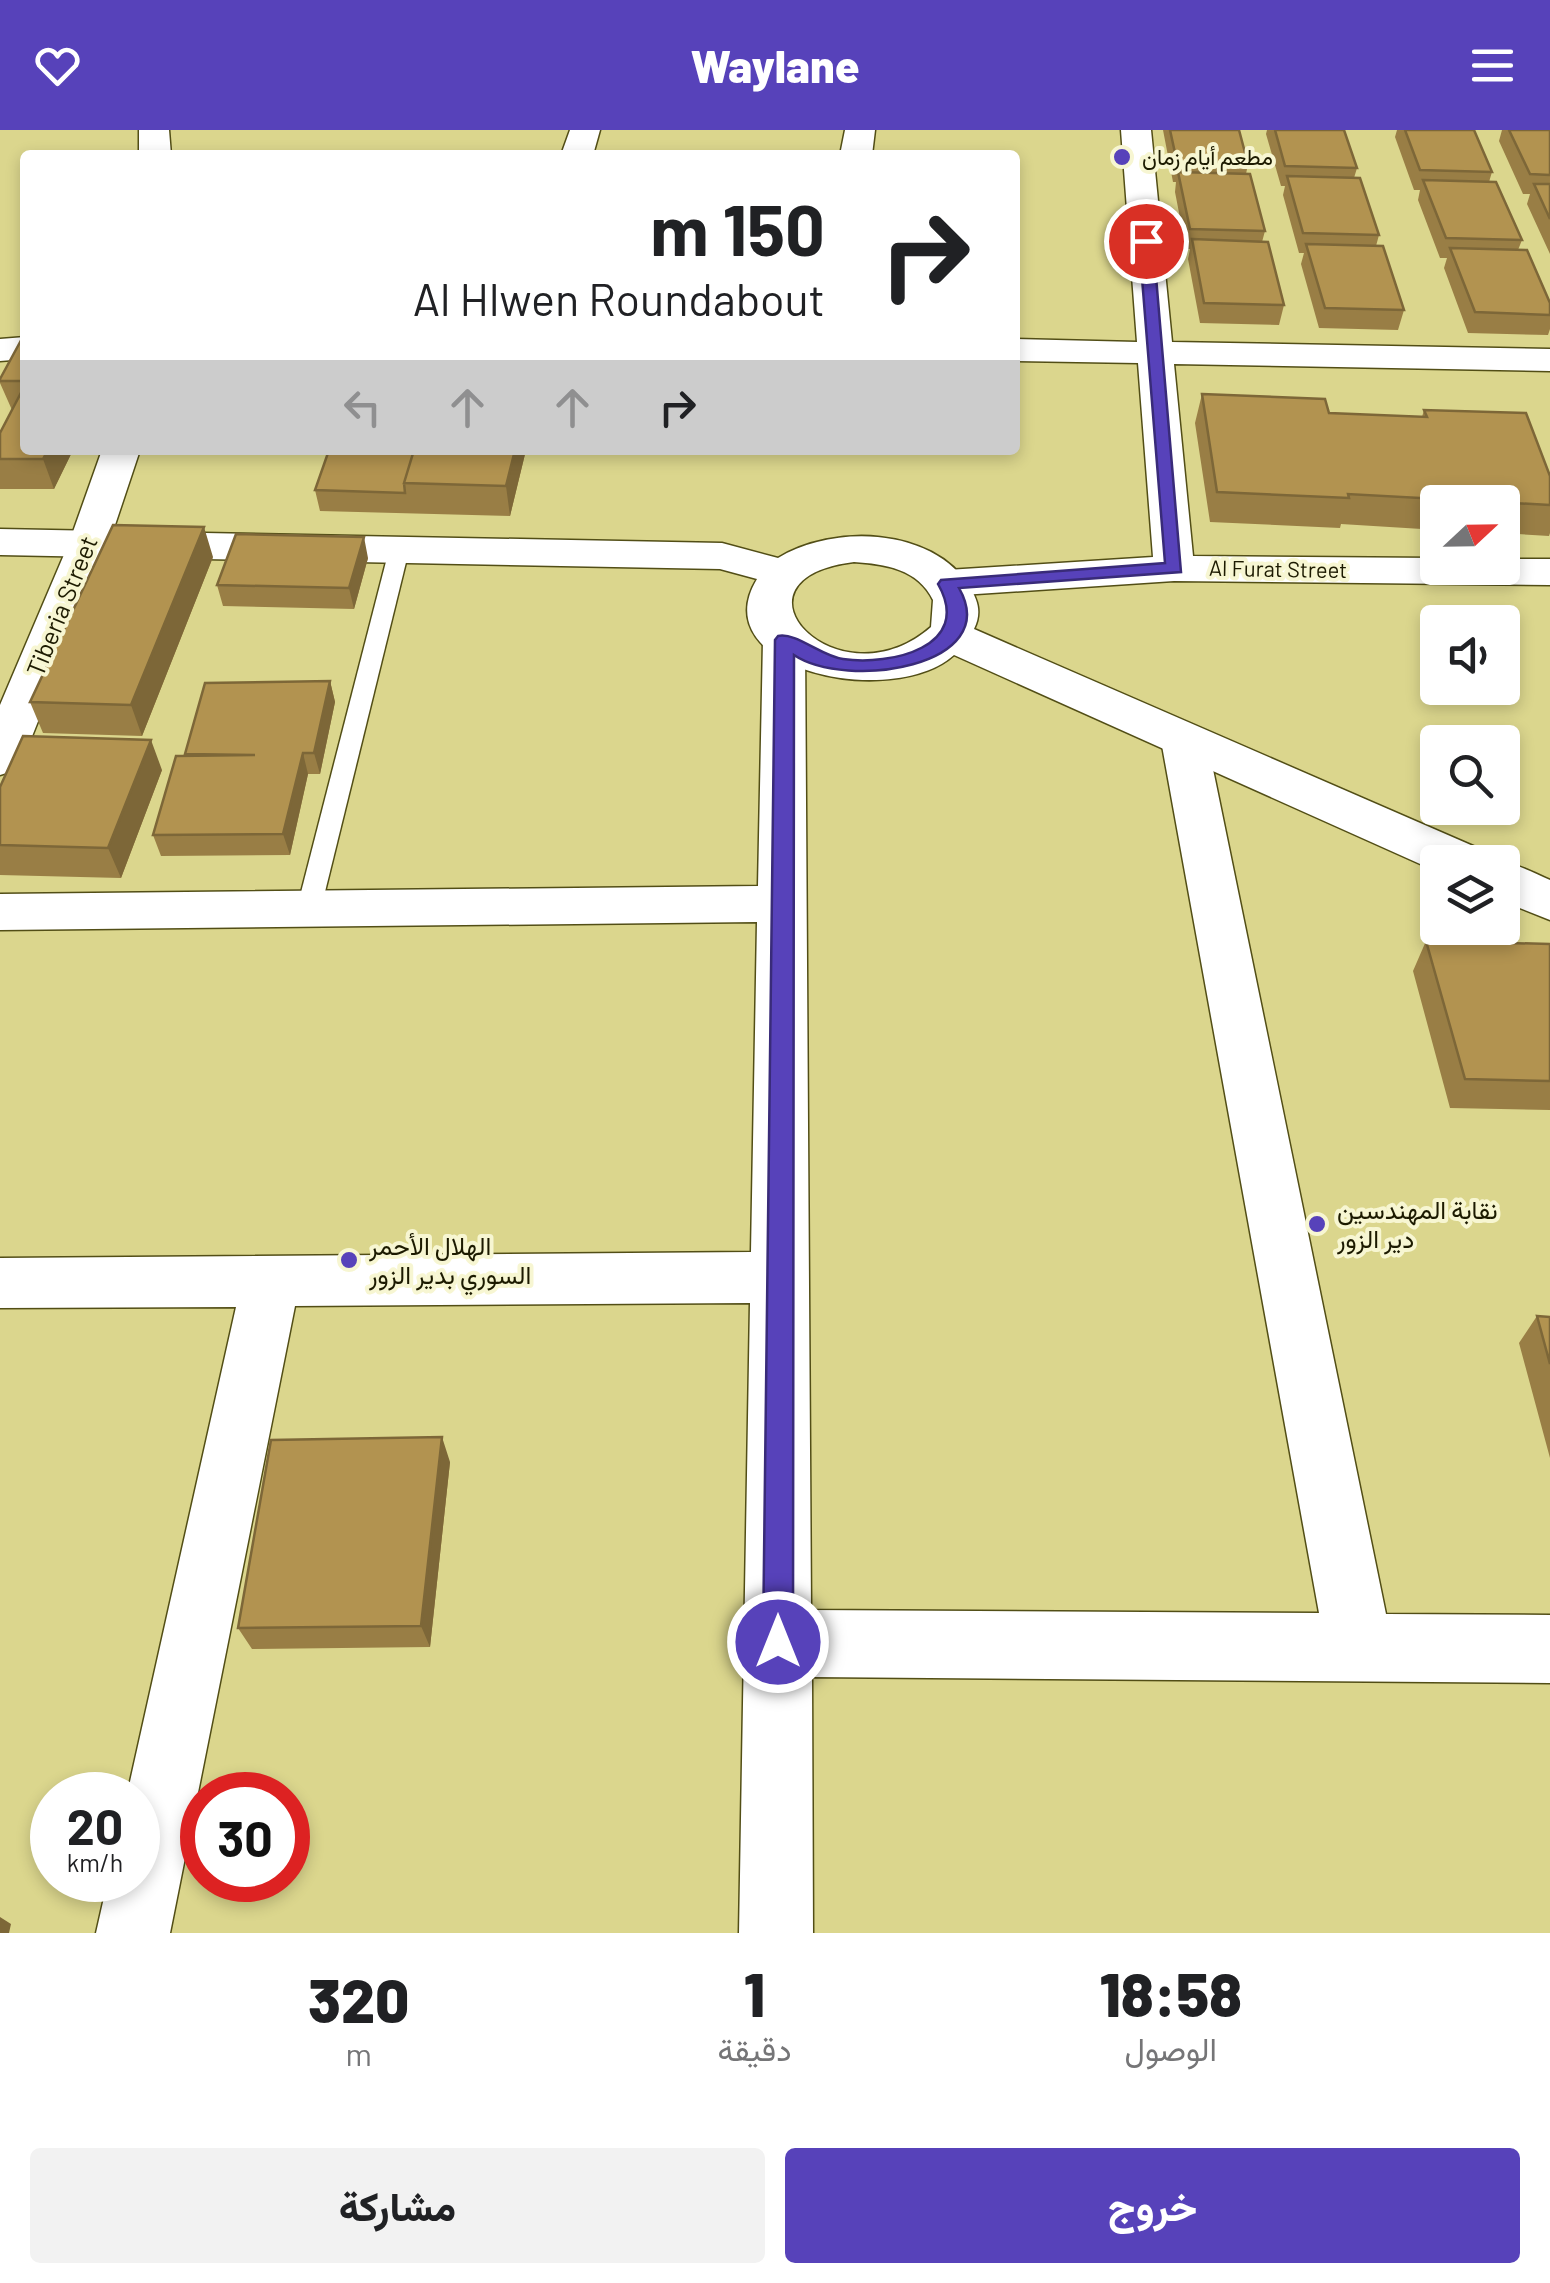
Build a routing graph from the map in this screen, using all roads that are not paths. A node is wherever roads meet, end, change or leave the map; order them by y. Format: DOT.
graph roads {
  1 [pos="1136,130"];
  2 [pos="1020,350"];
  3 [pos="1155,353"];
  4 [pos="1550,360"];
  5 [pos="118,455"];
  6 [pos="0,542"];
  7 [pos="88,544"];
  8 [pos="399,550"];
  9 [pos="1174,568"];
  10 [pos="1550,572"];
  11 [pos="784,573"];
  12 [pos="947,584"];
  13 [pos="949,635"];
  14 [pos="784,640"];
  15 [pos="1184,740"];
  16 [pos="0,760"];
  17 [pos="1423,845"];
  18 [pos="1520,888"];
  19 [pos="1550,901"];
  20 [pos="783,904"];
  21 [pos="309,908"];
  22 [pos="0,912"];
  23 [pos="780,1277"];
  24 [pos="270,1280"];
  25 [pos="0,1282"];
  26 [pos="778,1642"];
  27 [pos="1359,1647"];
  28 [pos="1550,1650"];
  29 [pos="133,1933"];
  30 [pos="776,1933"];
  1 -- 3 [label="street"];
  2 -- 3 [label="street"];
  3 -- 4 [label="street"];
  3 -- 9 [label="street"];
  5 -- 7 [label="street, Tiberia Street"];
  6 -- 7 [label="street"];
  7 -- 8 [label="street"];
  7 -- 16 [label="street, Tiberia Street"];
  8 -- 11 [label="street"];
  8 -- 21 [label="lane"];
  9 -- 10 [label="street, Al Furat Street"];
  9 -- 12 [label="street, Al Furat Street"];
  11 -- 12 [label="street"];
  11 -- 14 [label="street"];
  12 -- 13 [label="street"];
  13 -- 14 [label="street"];
  13 -- 15 [label="street"];
  14 -- 20 [label="street"];
  15 -- 17 [label="street"];
  15 -- 27 [label="street"];
  18 -- 19 [label="street"];
  20 -- 21 [label="street"];
  20 -- 23 [label="street"];
  21 -- 22 [label="street"];
  23 -- 24 [label="street"];
  23 -- 26 [label="street"];
  24 -- 25 [label="street"];
  24 -- 29 [label="street"];
  26 -- 27 [label="street"];
  26 -- 30 [label="street"];
  27 -- 28 [label="street"];
}
